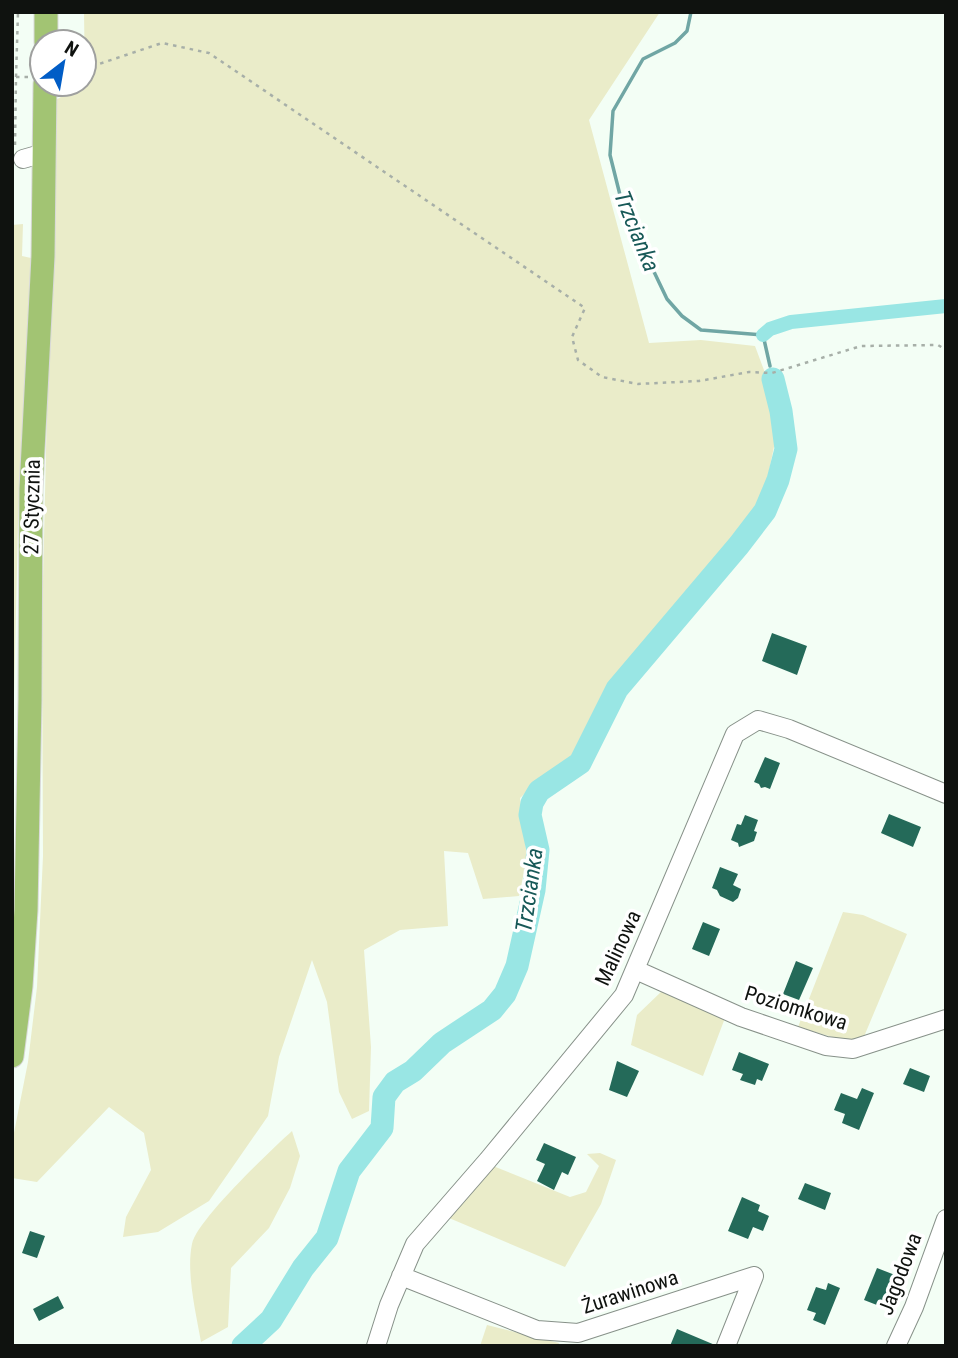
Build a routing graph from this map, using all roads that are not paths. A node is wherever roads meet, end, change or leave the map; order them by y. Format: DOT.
graph roads {
  1 [pos="36,98"];
  2 [pos="946,794"];
  3 [pos="636,970"];
  4 [pos="946,1019"];
  5 [pos="12,1056"];
  6 [pos="946,1219"];
  7 [pos="401,1276"];
  8 [pos="376,1346"];
  9 [pos="726,1346"];
  10 [pos="896,1346"];
  1 -- 5 [label="main road, 27 Stycznia"];
  2 -- 3 [label="street, Malinowa"];
  3 -- 4 [label="street, Poziomkowa"];
  3 -- 7 [label="street, Malinowa"];
  6 -- 10 [label="street, Jagodowa"];
  7 -- 8 [label="street, Malinowa"];
  7 -- 9 [label="street, Żurawinowa"];
}
